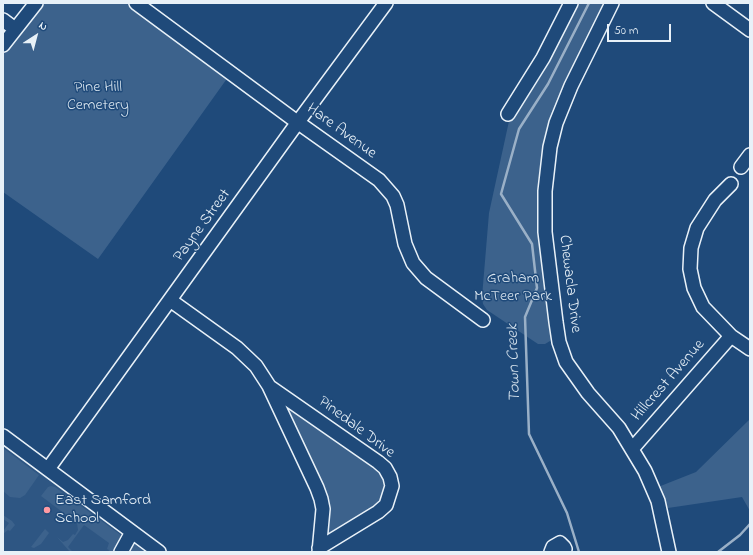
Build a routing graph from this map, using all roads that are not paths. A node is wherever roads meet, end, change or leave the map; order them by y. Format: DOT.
graph roads {
  1 [pos="36,3"];
  2 [pos="136,3"];
  3 [pos="386,3"];
  4 [pos="571,3"];
  5 [pos="612,3"];
  6 [pos="713,3"];
  7 [pos="3,20"];
  8 [pos="15,29"];
  9 [pos="750,30"];
  10 [pos="3,45"];
  11 [pos="508,114"];
  12 [pos="298,122"];
  13 [pos="750,155"];
  14 [pos="741,167"];
  15 [pos="731,184"];
  16 [pos="170,300"];
  17 [pos="483,320"];
  18 [pos="731,336"];
  19 [pos="750,349"];
  20 [pos="269,386"];
  21 [pos="3,436"];
  22 [pos="632,449"];
  23 [pos="48,469"];
  24 [pos="132,532"];
  25 [pos="319,550"];
  26 [pos="121,552"];
  27 [pos="159,552"];
  28 [pos="551,552"];
  29 [pos="563,552"];
  30 [pos="669,552"];
  1 -- 8 [label="street"];
  2 -- 12 [label="street, Hare Avenue"];
  3 -- 12 [label="street, Payne Street"];
  4 -- 11 [label="street"];
  5 -- 22 [label="street, Chewacla Drive"];
  6 -- 9 [label="street"];
  7 -- 8 [label="street"];
  8 -- 10 [label="street"];
  12 -- 16 [label="street, Payne Street"];
  12 -- 17 [label="street, Hare Avenue"];
  13 -- 14 [label="street"];
  15 -- 18 [label="street"];
  16 -- 20 [label="street, Pinedale Drive"];
  16 -- 23 [label="street, Payne Street"];
  18 -- 19 [label="street"];
  18 -- 22 [label="street, Hillcrest Avenue"];
  20 -- 25 [label="street, Pinedale Drive"];
  20 -- 25 [label="street, Pinedale Drive"];
  21 -- 23 [label="street"];
  22 -- 30 [label="street, Chewacla Drive"];
  23 -- 24 [label="street"];
  24 -- 26 [label="street"];
  24 -- 27 [label="street"];
  28 -- 29 [label="street"];
}
